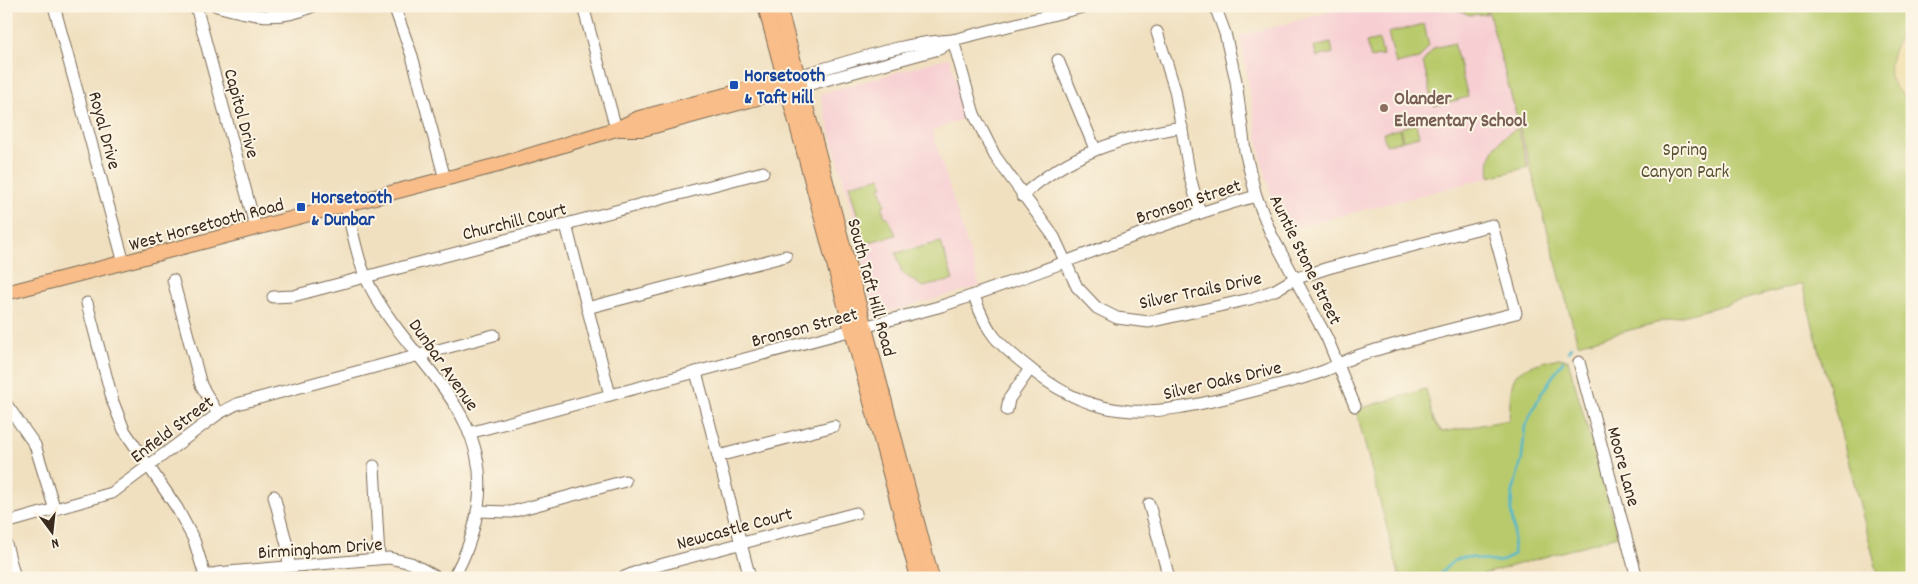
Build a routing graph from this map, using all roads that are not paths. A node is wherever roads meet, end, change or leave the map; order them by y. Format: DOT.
graph roads {
  1 [pos="54,6"];
  2 [pos="196,6"];
  3 [pos="217,6"];
  4 [pos="313,6"];
  5 [pos="394,6"];
  6 [pos="583,6"];
  7 [pos="765,6"];
  8 [pos="778,6"];
  9 [pos="1087,6"];
  10 [pos="1215,6"];
  11 [pos="1157,32"];
  12 [pos="953,40"];
  13 [pos="1058,60"];
  14 [pos="792,83"];
  15 [pos="1182,127"];
  16 [pos="616,130"];
  17 [pos="1095,149"];
  18 [pos="763,172"];
  19 [pos="445,179"];
  20 [pos="1022,196"];
  21 [pos="1256,196"];
  22 [pos="346,206"];
  23 [pos="1200,213"];
  24 [pos="566,225"];
  25 [pos="256,229"];
  26 [pos="786,256"];
  27 [pos="1064,262"];
  28 [pos="124,263"];
  29 [pos="365,276"];
  30 [pos="1294,279"];
  31 [pos="173,280"];
  32 [pos="6,293"];
  33 [pos="974,296"];
  34 [pos="273,297"];
  35 [pos="86,303"];
  36 [pos="587,308"];
  37 [pos="1516,313"];
  38 [pos="859,329"];
  39 [pos="494,335"];
  40 [pos="419,354"];
  41 [pos="1579,362"];
  42 [pos="1339,364"];
  43 [pos="1030,369"];
  44 [pos="696,372"];
  45 [pos="610,395"];
  46 [pos="6,404"];
  47 [pos="1355,406"];
  48 [pos="1006,410"];
  49 [pos="218,414"];
  50 [pos="834,426"];
  51 [pos="470,432"];
  52 [pos="718,456"];
  53 [pos="374,466"];
  54 [pos="148,467"];
  55 [pos="625,481"];
  56 [pos="274,496"];
  57 [pos="1149,504"];
  58 [pos="55,510"];
  59 [pos="477,511"];
  60 [pos="856,513"];
  61 [pos="6,523"];
  62 [pos="741,543"];
  63 [pos="6,544"];
  64 [pos="378,558"];
  65 [pos="289,566"];
  66 [pos="203,577"];
  67 [pos="15,578"];
  68 [pos="438,578"];
  69 [pos="453,578"];
  70 [pos="622,578"];
  71 [pos="750,578"];
  72 [pos="918,578"];
  73 [pos="932,578"];
  74 [pos="1169,578"];
  75 [pos="1637,578"];
  1 -- 28 [label="street, Royal Drive"];
  2 -- 25 [label="street, Capitol Drive"];
  3 -- 4 [label="street"];
  5 -- 19 [label="street"];
  6 -- 16 [label="street"];
  7 -- 14 [label="main road, South Taft Hill Road"];
  8 -- 14 [label="main road, South Taft Hill Road"];
  9 -- 12 [label="street, West Horsetooth Road"];
  10 -- 21 [label="street, Auntie Stone Street"];
  11 -- 15 [label="street"];
  12 -- 14 [label="street, West Horsetooth Road"];
  12 -- 20 [label="street, Silver Trails Drive"];
  13 -- 17 [label="street"];
  14 -- 16 [label="main road, West Horsetooth Road"];
  14 -- 38 [label="main road, South Taft Hill Road"];
  15 -- 17 [label="street"];
  15 -- 23 [label="street"];
  16 -- 19 [label="main road, West Horsetooth Road"];
  17 -- 20 [label="street"];
  18 -- 24 [label="street, Churchill Court"];
  19 -- 22 [label="main road, West Horsetooth Road"];
  20 -- 27 [label="street, Silver Trails Drive"];
  21 -- 23 [label="street, Bronson Street"];
  21 -- 30 [label="street, Auntie Stone Street"];
  22 -- 25 [label="main road, West Horsetooth Road"];
  22 -- 29 [label="street, Dunbar Avenue"];
  23 -- 27 [label="street, Bronson Street"];
  24 -- 29 [label="street, Churchill Court"];
  24 -- 36 [label="street"];
  25 -- 28 [label="main road, West Horsetooth Road"];
  26 -- 36 [label="street"];
  27 -- 30 [label="street, Silver Trails Drive"];
  27 -- 33 [label="street, Bronson Street"];
  28 -- 32 [label="main road, West Horsetooth Road"];
  29 -- 34 [label="street, Churchill Court"];
  29 -- 40 [label="street, Dunbar Avenue"];
  30 -- 37 [label="street, Silver Trails Drive"];
  30 -- 42 [label="street, Auntie Stone Street"];
  31 -- 49 [label="street"];
  33 -- 38 [label="street, Bronson Street"];
  33 -- 43 [label="street, Silver Oaks Drive"];
  35 -- 54 [label="street"];
  36 -- 45 [label="street"];
  37 -- 42 [label="street, Silver Oaks Drive"];
  38 -- 44 [label="street, Bronson Street"];
  38 -- 72 [label="main road, South Taft Hill Road"];
  38 -- 73 [label="main road, South Taft Hill Road"];
  39 -- 40 [label="street, Enfield Street"];
  40 -- 49 [label="street, Enfield Street"];
  40 -- 51 [label="street, Dunbar Avenue"];
  41 -- 75 [label="street, Moore Lane"];
  42 -- 43 [label="street, Silver Oaks Drive"];
  42 -- 47 [label="street, Auntie Stone Street"];
  43 -- 48 [label="street"];
  44 -- 45 [label="street, Bronson Street"];
  44 -- 52 [label="street"];
  45 -- 51 [label="street, Bronson Street"];
  46 -- 58 [label="street"];
  49 -- 54 [label="street, Enfield Street"];
  50 -- 52 [label="street"];
  51 -- 59 [label="street, Dunbar Avenue"];
  52 -- 62 [label="street"];
  53 -- 64 [label="street"];
  54 -- 58 [label="street, Enfield Street"];
  54 -- 66 [label="street"];
  55 -- 59 [label="street"];
  56 -- 65 [label="street"];
  57 -- 74 [label="street"];
  58 -- 61 [label="street, Enfield Street"];
  59 -- 69 [label="street, Dunbar Avenue"];
  60 -- 62 [label="street, Newcastle Court"];
  62 -- 70 [label="street, Newcastle Court"];
  62 -- 71 [label="street"];
  63 -- 67 [label="street"];
  64 -- 65 [label="street, Birmingham Drive"];
  64 -- 68 [label="street, Birmingham Drive"];
  65 -- 66 [label="street, Birmingham Drive"];
}
